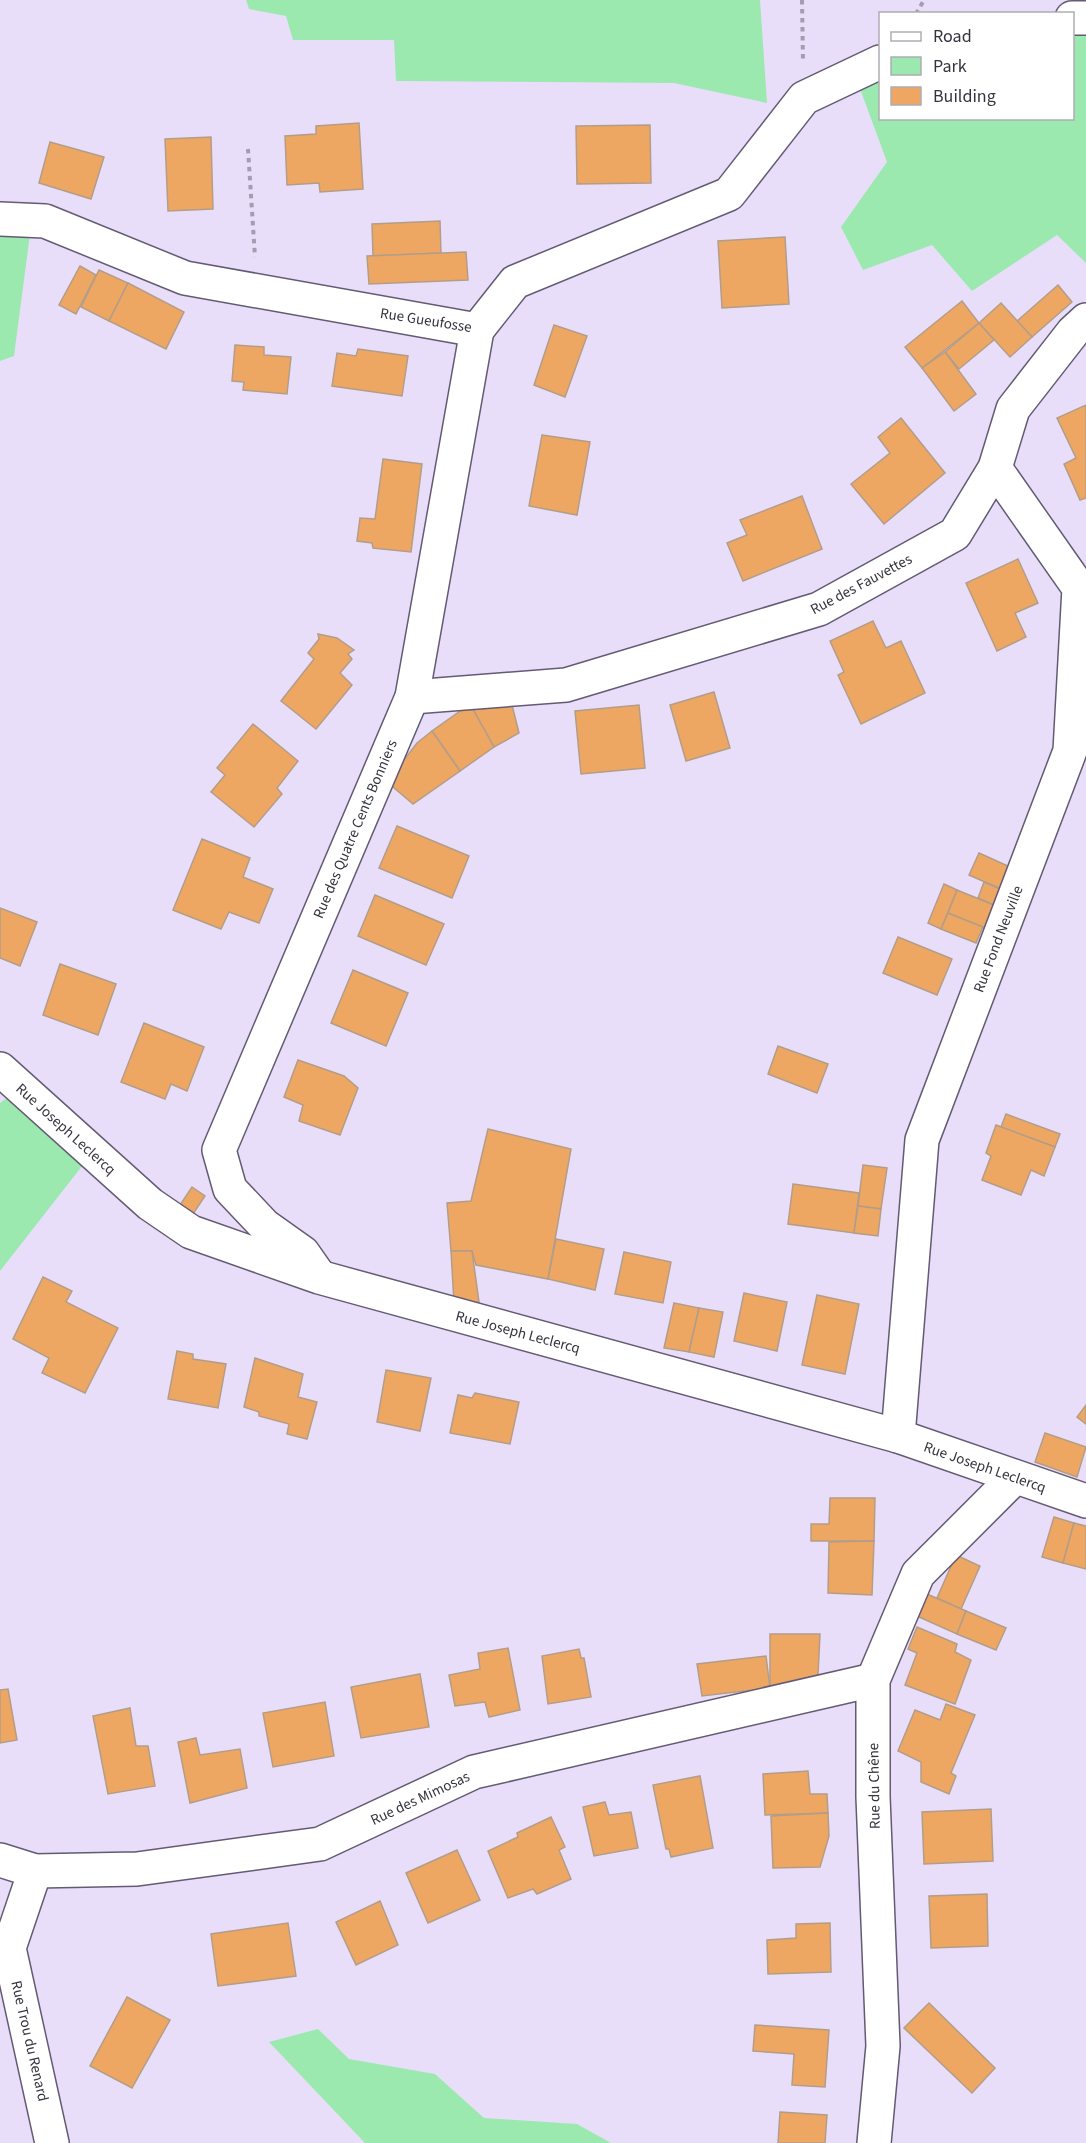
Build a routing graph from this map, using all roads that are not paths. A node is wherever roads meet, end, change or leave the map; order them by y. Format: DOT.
graph roads {
  1 [pos="879,62"];
  2 [pos="0,219"];
  3 [pos="1086,320"];
  4 [pos="477,330"];
  5 [pos="995,468"];
  6 [pos="411,697"];
  7 [pos="0,1069"];
  8 [pos="319,1277"];
  9 [pos="898,1436"];
  10 [pos="1014,1478"];
  11 [pos="1086,1501"];
  12 [pos="873,1680"];
  13 [pos="0,1860"];
  14 [pos="35,1870"];
  15 [pos="52,2143"];
  16 [pos="874,2143"];
  1 -- 4 [label="street, Rue Gueufosse"];
  2 -- 4 [label="street, Rue Gueufosse"];
  3 -- 5 [label="street, Rue des Fauvettes"];
  4 -- 6 [label="street, Rue des Quatre Cents Bonniers"];
  5 -- 6 [label="street, Rue des Fauvettes"];
  5 -- 9 [label="street, Rue Fond Neuville"];
  6 -- 8 [label="street, Rue des Quatre Cents Bonniers"];
  7 -- 8 [label="street, Rue Joseph Leclercq"];
  8 -- 9 [label="street, Rue Joseph Leclercq"];
  9 -- 10 [label="street, Rue Joseph Leclercq"];
  10 -- 11 [label="street, Rue Joseph Leclercq"];
  10 -- 12 [label="street, Rue du Chêne"];
  12 -- 14 [label="street, Rue des Mimosas"];
  12 -- 16 [label="street, Rue du Chêne"];
  13 -- 14 [label="street, Rue des Mimosas"];
  14 -- 15 [label="street, Rue Trou du Renard"];
}
